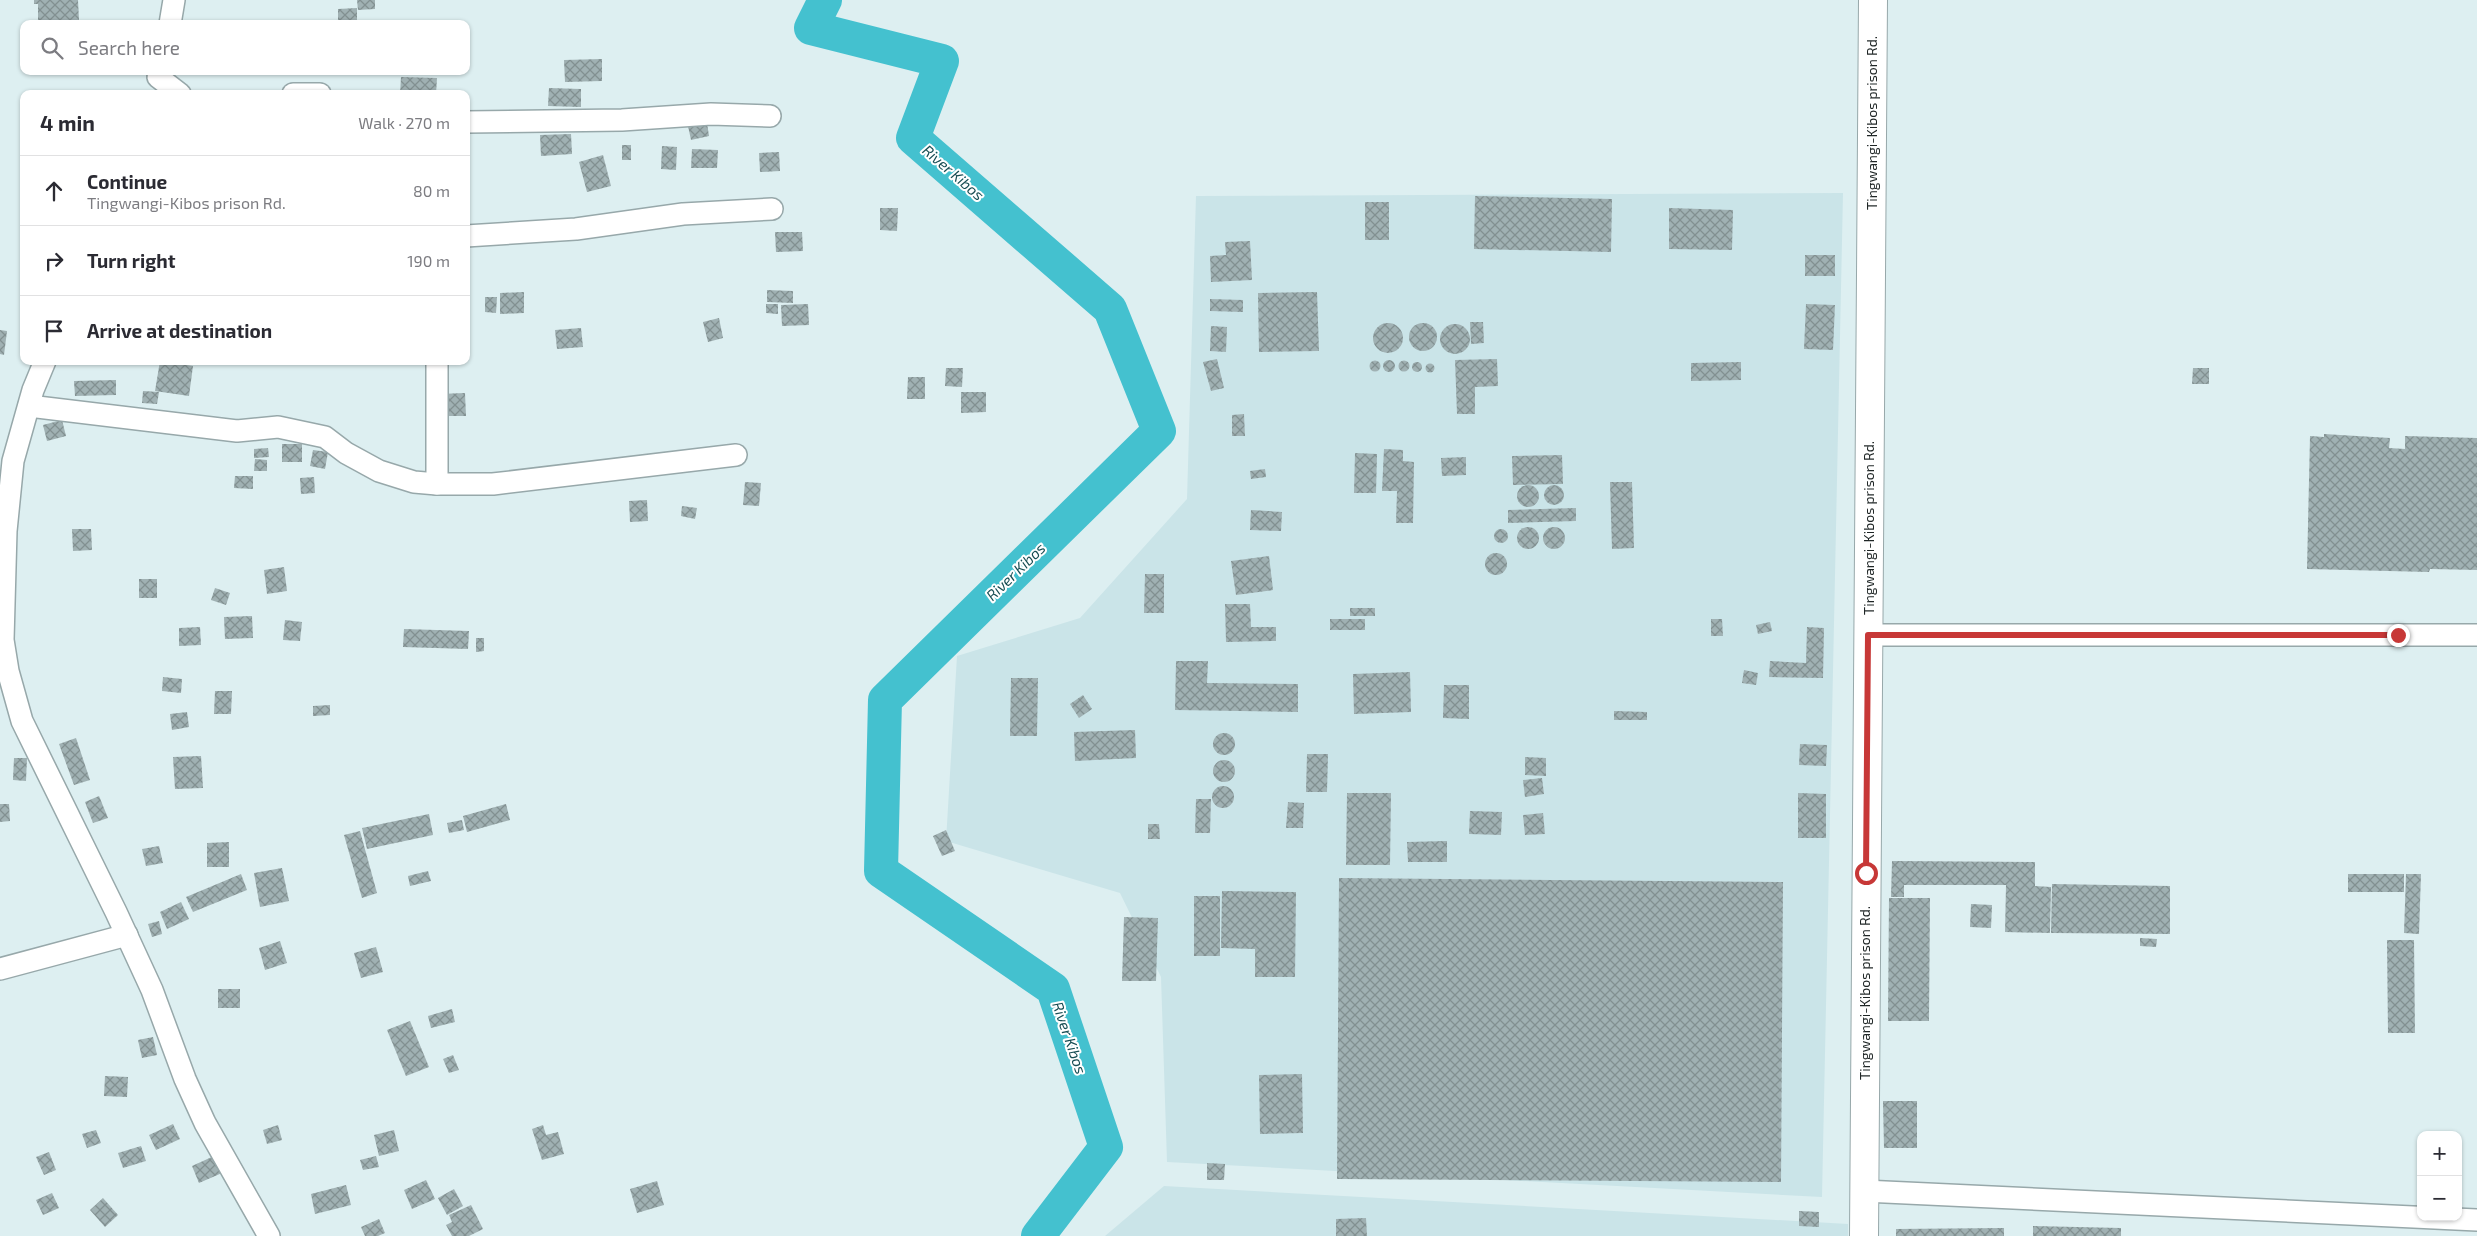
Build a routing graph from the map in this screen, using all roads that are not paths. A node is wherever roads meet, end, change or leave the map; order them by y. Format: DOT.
graph roads {
  1 [pos="174,0"];
  2 [pos="1873,0"];
  3 [pos="171,20"];
  4 [pos="157,81"];
  5 [pos="173,90"];
  6 [pos="770,116"];
  7 [pos="470,122"];
  8 [pos="772,209"];
  9 [pos="470,236"];
  10 [pos="44,365"];
  11 [pos="438,365"];
  12 [pos="29,406"];
  13 [pos="736,455"];
  14 [pos="437,484"];
  15 [pos="4,517"];
  16 [pos="1868,635"];
  17 [pos="2477,635"];
  18 [pos="127,935"];
  19 [pos="0,968"];
  20 [pos="1864,1191"];
  21 [pos="2477,1220"];
  22 [pos="269,1236"];
  23 [pos="1864,1236"];
  1 -- 3 [label="street"];
  2 -- 16 [label="street, Tingwangi-Kibos prison Rd."];
  4 -- 5 [label="street"];
  6 -- 7 [label="street"];
  8 -- 9 [label="street"];
  10 -- 12 [label="street"];
  11 -- 14 [label="street"];
  12 -- 14 [label="street"];
  12 -- 15 [label="street"];
  13 -- 14 [label="street"];
  15 -- 18 [label="street"];
  16 -- 17 [label="street"];
  16 -- 20 [label="street, Tingwangi-Kibos prison Rd."];
  18 -- 19 [label="street"];
  18 -- 22 [label="street"];
  20 -- 21 [label="street"];
  20 -- 23 [label="street, Tingwangi-Kibos prison Rd."];
}
